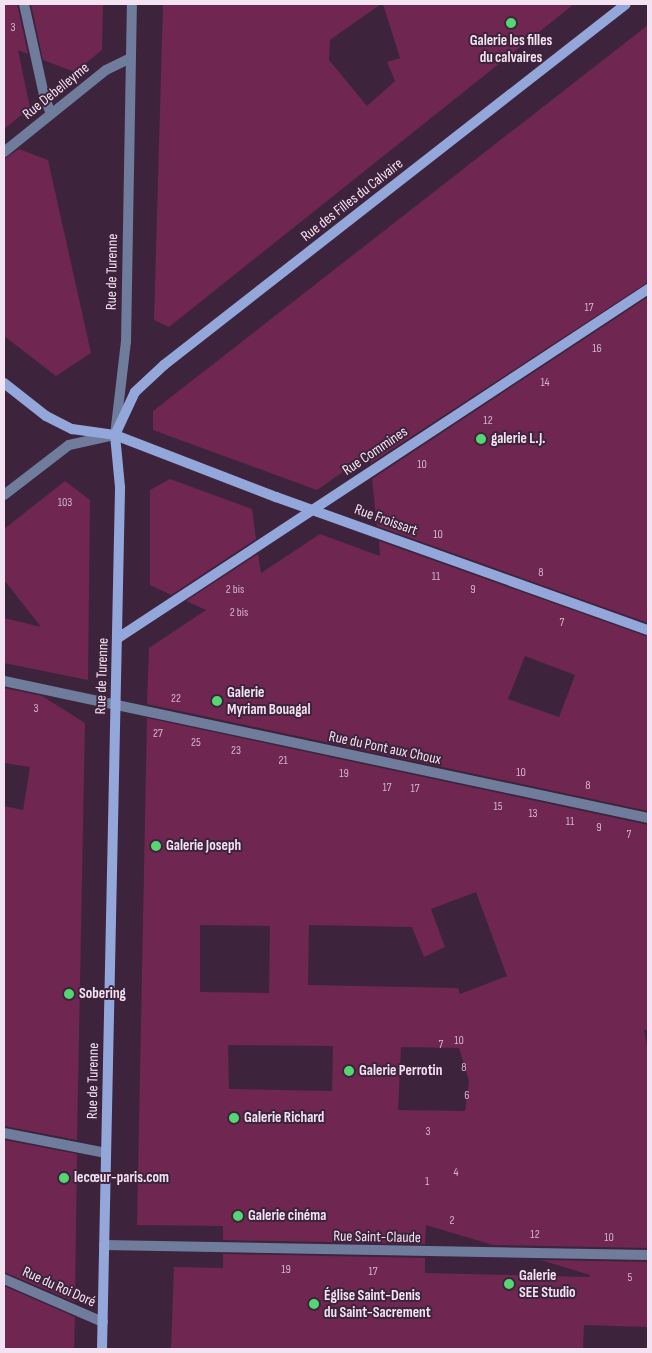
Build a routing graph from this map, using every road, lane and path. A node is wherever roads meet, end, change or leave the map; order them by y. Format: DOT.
graph roads {
  1 [pos="24,4"];
  2 [pos="132,4"];
  3 [pos="626,4"];
  4 [pos="131,58"];
  5 [pos="51,114"];
  6 [pos="4,152"];
  7 [pos="648,289"];
  8 [pos="4,383"];
  9 [pos="115,435"];
  10 [pos="4,495"];
  11 [pos="314,511"];
  12 [pos="648,630"];
  13 [pos="118,638"];
  14 [pos="4,681"];
  15 [pos="116,706"];
  16 [pos="648,818"];
  17 [pos="4,1134"];
  18 [pos="106,1153"];
  19 [pos="104,1245"];
  20 [pos="648,1255"];
  21 [pos="4,1279"];
  22 [pos="103,1322"];
  23 [pos="102,1349"];
  1 -- 5 [label="street"];
  2 -- 4 [label="street, Rue de Turenne"];
  3 -- 9 [label="street, Rue des Filles du Calvaire"];
  4 -- 5 [label="street, Rue Debelleyme"];
  4 -- 9 [label="street, Rue de Turenne"];
  5 -- 6 [label="street, Rue Debelleyme"];
  7 -- 11 [label="street, Rue Commines"];
  8 -- 9 [label="street, Rue Froissart"];
  9 -- 10 [label="street"];
  9 -- 11 [label="street, Rue Froissart"];
  9 -- 13 [label="street, Rue de Turenne"];
  11 -- 12 [label="street, Rue Froissart"];
  11 -- 13 [label="street, Rue Commines"];
  13 -- 15 [label="street, Rue de Turenne"];
  14 -- 15 [label="street, Rue du Pont aux Choux"];
  15 -- 16 [label="street, Rue du Pont aux Choux"];
  15 -- 18 [label="street, Rue de Turenne"];
  17 -- 18 [label="street"];
  18 -- 19 [label="street, Rue de Turenne"];
  19 -- 20 [label="street, Rue Saint-Claude"];
  19 -- 22 [label="street, Rue de Turenne"];
  21 -- 22 [label="street, Rue du Roi Doré"];
  22 -- 23 [label="street, Rue de Turenne"];
}
